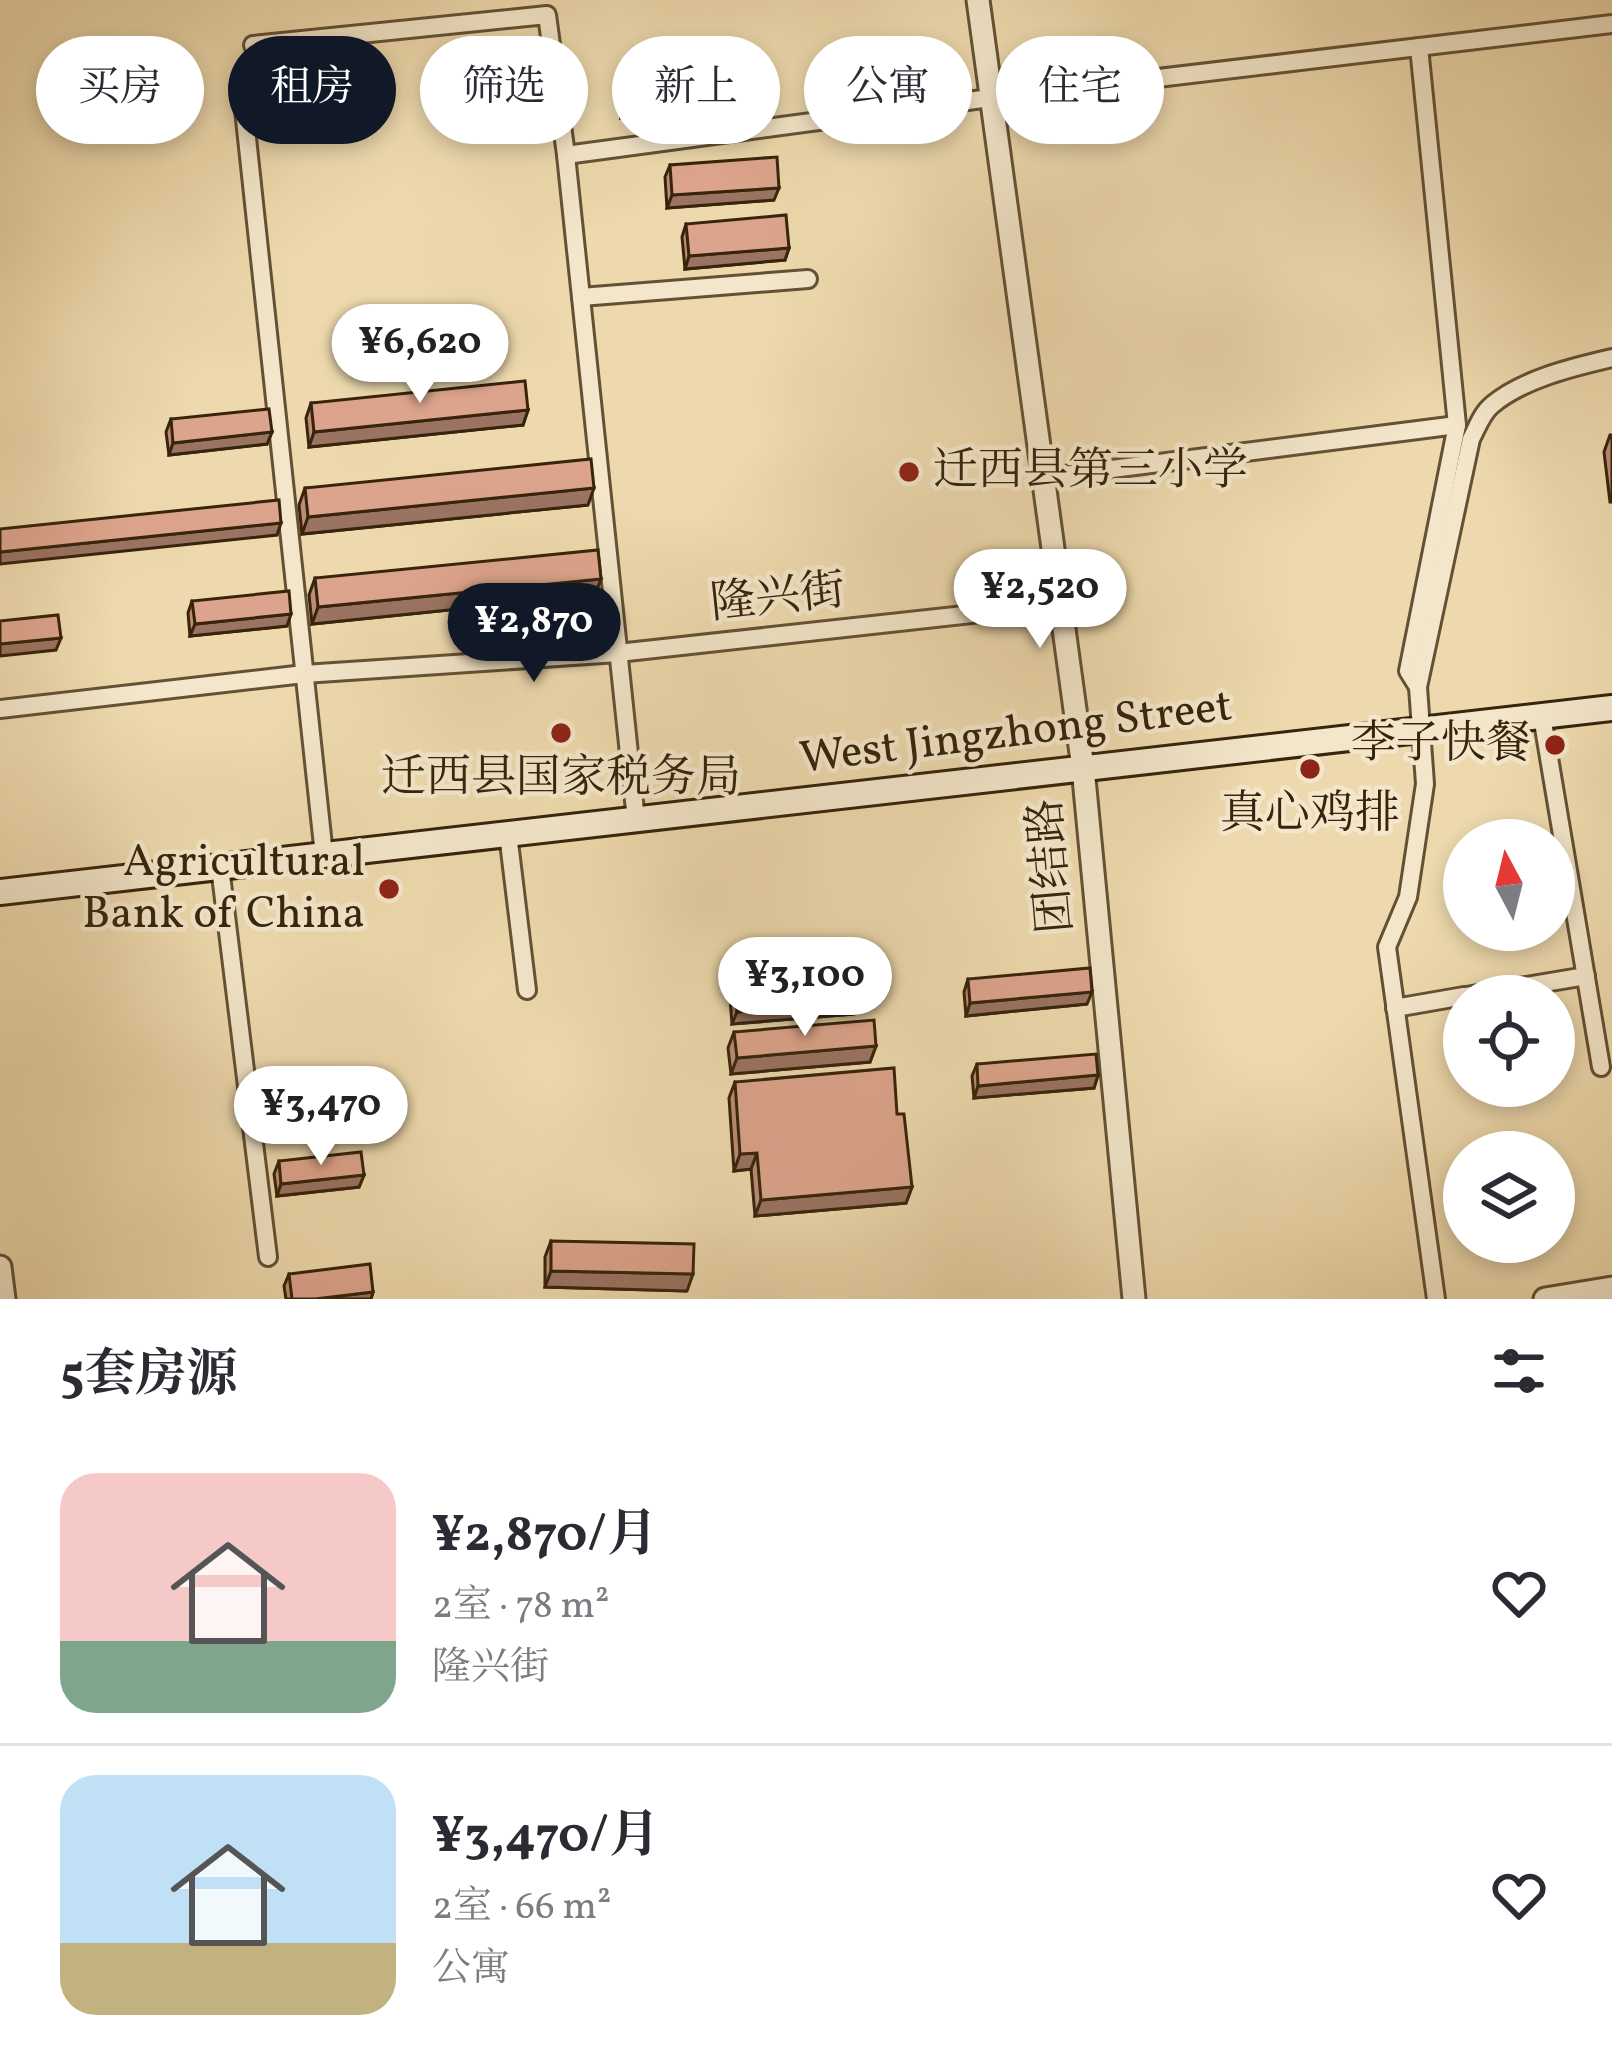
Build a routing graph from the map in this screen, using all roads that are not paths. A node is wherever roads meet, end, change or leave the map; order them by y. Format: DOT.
graph roads {
  1 [pos="978,0"];
  2 [pos="1612,24"];
  3 [pos="341,36"];
  4 [pos="1419,46"];
  5 [pos="990,98"];
  6 [pos="248,144"];
  7 [pos="566,155"];
  8 [pos="808,279"];
  9 [pos="581,297"];
  10 [pos="1612,358"];
  11 [pos="1456,425"];
  12 [pos="1041,478"];
  13 [pos="1063,604"];
  14 [pos="618,653"];
  15 [pos="304,674"];
  16 [pos="1418,687"];
  17 [pos="1612,708"];
  18 [pos="0,709"];
  19 [pos="1543,716"];
  20 [pos="1421,730"];
  21 [pos="1083,768"];
  22 [pos="636,820"];
  23 [pos="508,834"];
  24 [pos="324,855"];
  25 [pos="220,867"];
  26 [pos="0,892"];
  27 [pos="1586,976"];
  28 [pos="1575,978"];
  29 [pos="527,990"];
  30 [pos="1443,1000"];
  31 [pos="1395,1008"];
  32 [pos="1601,1067"];
  33 [pos="268,1257"];
  34 [pos="0,1267"];
  35 [pos="1612,1288"];
  36 [pos="4,1299"];
  37 [pos="1133,1299"];
  38 [pos="1436,1299"];
  39 [pos="1545,1299"];
  1 -- 5 [label="street, 团结路"];
  2 -- 4 [label="street"];
  3 -- 7 [label="street"];
  4 -- 5 [label="street"];
  4 -- 11 [label="street"];
  5 -- 7 [label="street"];
  5 -- 12 [label="street, 团结路"];
  6 -- 15 [label="street"];
  7 -- 9 [label="street"];
  8 -- 9 [label="street"];
  9 -- 14 [label="street"];
  10 -- 16 [label="street"];
  11 -- 12 [label="street"];
  11 -- 16 [label="street"];
  12 -- 13 [label="street, 团结路"];
  13 -- 14 [label="street, 隆兴街"];
  13 -- 21 [label="street, 团结路"];
  14 -- 15 [label="street, 隆兴街"];
  14 -- 22 [label="street"];
  15 -- 18 [label="street, 隆兴街"];
  15 -- 24 [label="street"];
  16 -- 20 [label="street"];
  17 -- 19 [label="main road, West Jingzhong Street"];
  19 -- 20 [label="main road, West Jingzhong Street"];
  19 -- 27 [label="street"];
  20 -- 21 [label="main road, West Jingzhong Street"];
  20 -- 31 [label="street"];
  21 -- 22 [label="main road, West Jingzhong Street"];
  21 -- 37 [label="street, 团结路"];
  22 -- 23 [label="main road, West Jingzhong Street"];
  23 -- 24 [label="main road, West Jingzhong Street"];
  23 -- 29 [label="street"];
  24 -- 25 [label="main road, West Jingzhong Street"];
  25 -- 26 [label="main road, West Jingzhong Street"];
  25 -- 33 [label="street"];
  27 -- 28 [label="street"];
  27 -- 32 [label="street"];
  30 -- 31 [label="street"];
  31 -- 38 [label="street"];
  34 -- 36 [label="street"];
  35 -- 39 [label="street"];
}
